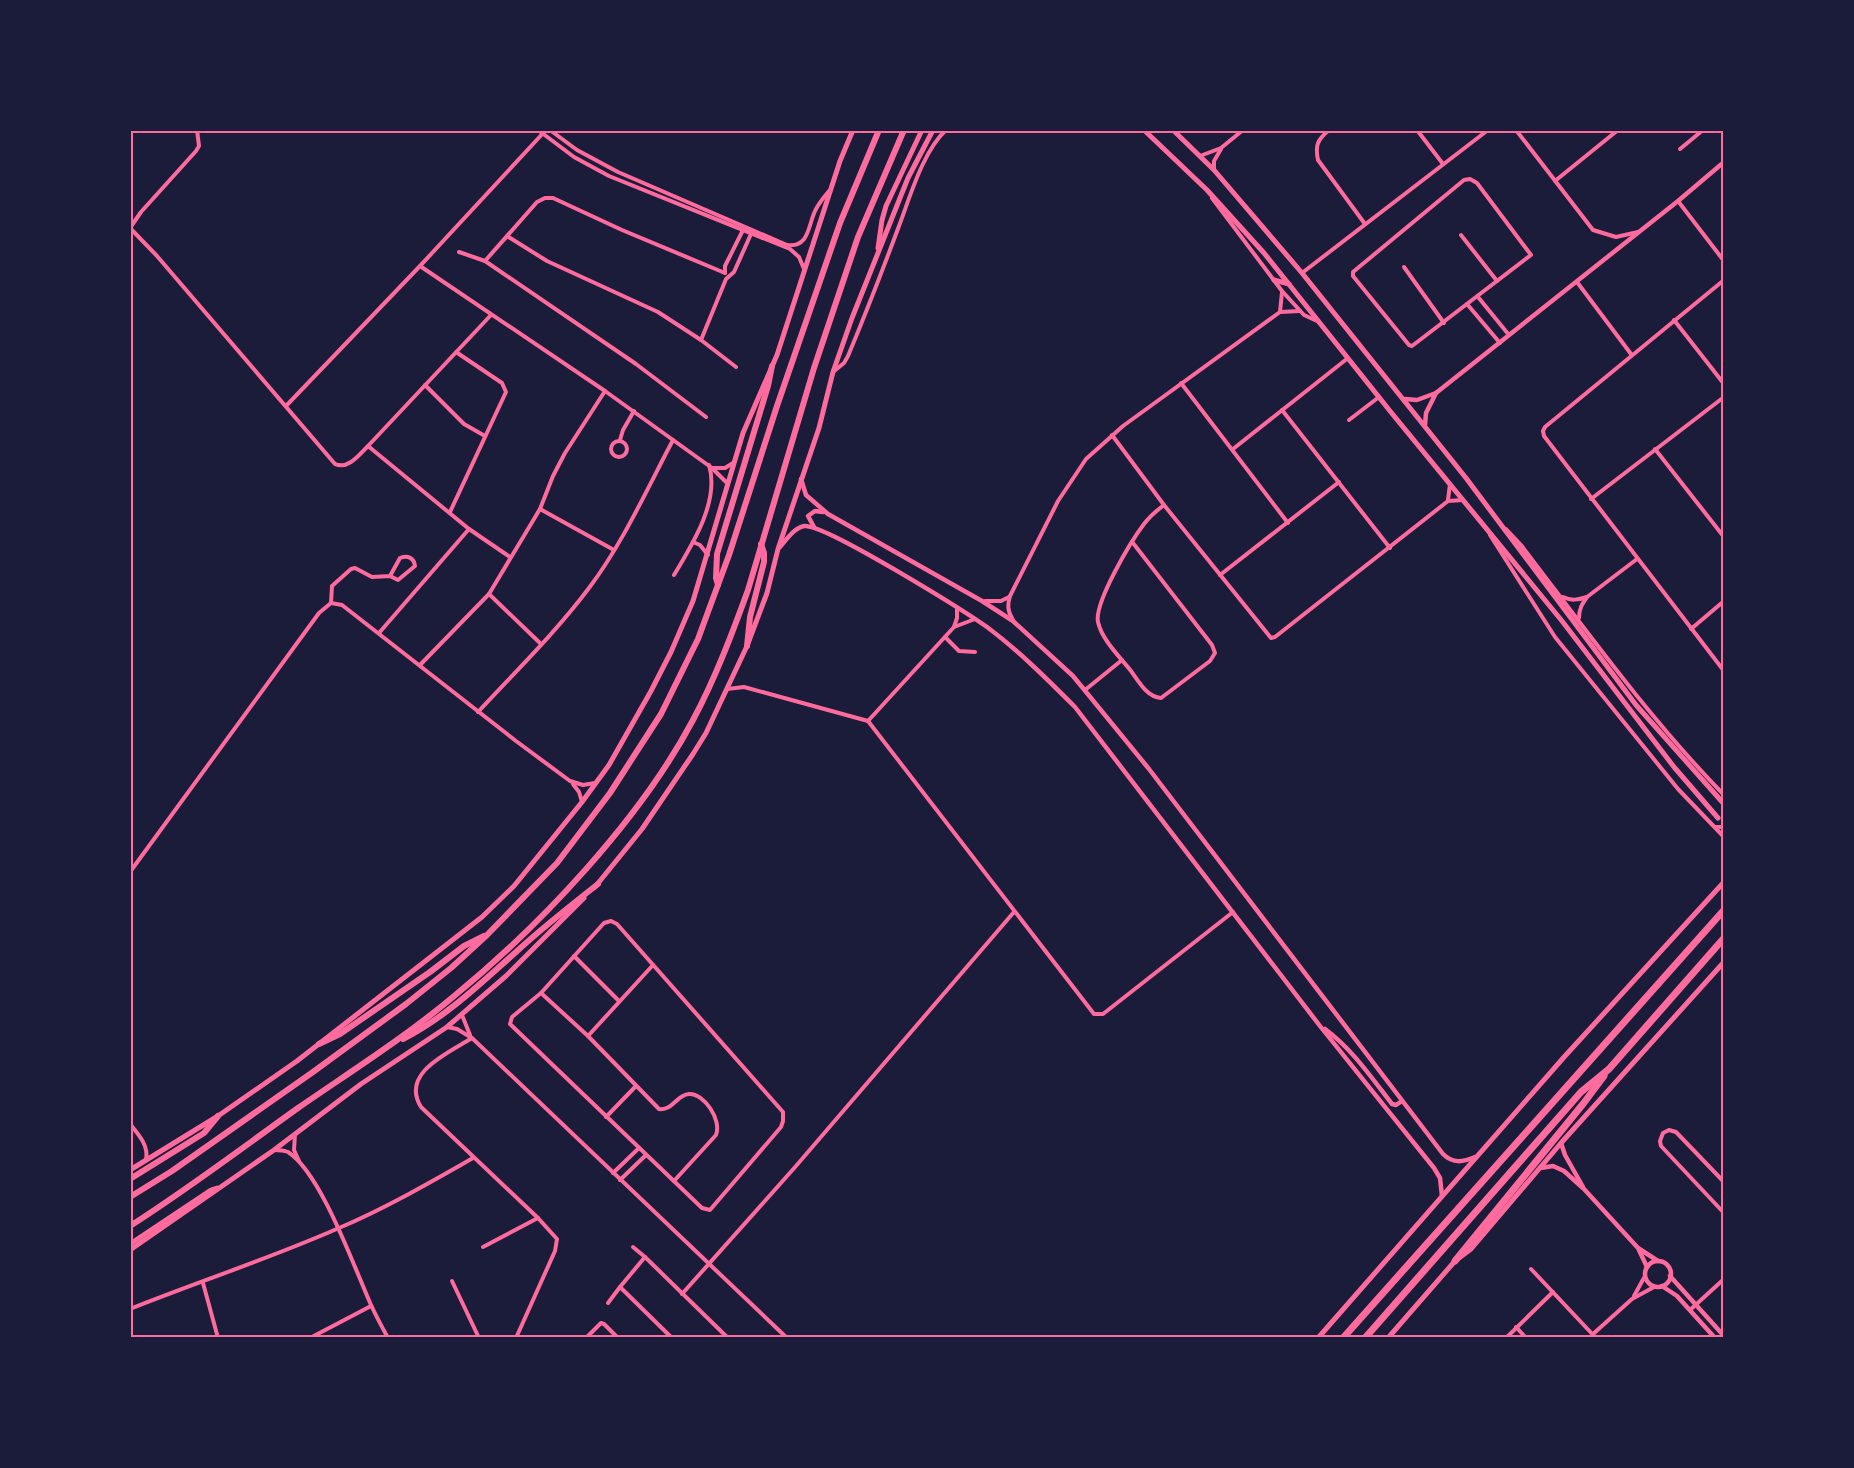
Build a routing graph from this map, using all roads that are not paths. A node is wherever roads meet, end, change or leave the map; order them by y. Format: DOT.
graph roads {
  1 [pos="197,130"];
  2 [pos="550,130"];
  3 [pos="853,130"];
  4 [pos="879,130"];
  5 [pos="904,130"];
  6 [pos="922,130"];
  7 [pos="933,130"];
  8 [pos="946,130"];
  9 [pos="1144,130"];
  10 [pos="1173,130"];
  11 [pos="1244,130"];
  12 [pos="1329,130"];
  13 [pos="1417,130"];
  14 [pos="1488,130"];
  15 [pos="1515,130"];
  16 [pos="1618,130"];
  17 [pos="1703,130"];
  18 [pos="542,132"];
  19 [pos="1221,148"];
  20 [pos="1680,149"];
  21 [pos="1200,156"];
  22 [pos="1724,162"];
  23 [pos="1443,164"];
  24 [pos="1214,170"];
  25 [pos="1556,181"];
  26 [pos="833,185"];
  27 [pos="1207,190"];
  28 [pos="1678,201"];
  29 [pos="1365,224"];
  30 [pos="130,228"];
  31 [pos="743,229"];
  32 [pos="751,232"];
  33 [pos="1639,232"];
  34 [pos="1461,235"];
  35 [pos="507,236"];
  36 [pos="459,252"];
  37 [pos="877,256"];
  38 [pos="485,261"];
  39 [pos="1724,261"];
  40 [pos="420,266"];
  41 [pos="1404,267"];
  42 [pos="805,272"];
  43 [pos="724,273"];
  44 [pos="1302,273"];
  45 [pos="726,279"];
  46 [pos="1274,280"];
  47 [pos="1724,280"];
  48 [pos="1497,281"];
  49 [pos="1577,282"];
  50 [pos="1289,284"];
  51 [pos="1282,291"];
  52 [pos="1478,297"];
  53 [pos="1467,304"];
  54 [pos="1300,311"];
  55 [pos="1280,312"];
  56 [pos="491,315"];
  57 [pos="1674,320"];
  58 [pos="1319,322"];
  59 [pos="1444,322"];
  60 [pos="1509,335"];
  61 [pos="701,340"];
  62 [pos="1500,343"];
  63 [pos="456,352"];
  64 [pos="1631,354"];
  65 [pos="1348,358"];
  66 [pos="772,366"];
  67 [pos="736,367"];
  68 [pos="833,372"];
  69 [pos="1181,383"];
  70 [pos="1724,384"];
  71 [pos="425,385"];
  72 [pos="605,391"];
  73 [pos="1436,393"];
  74 [pos="1724,396"];
  75 [pos="1379,397"];
  76 [pos="1405,399"];
  77 [pos="286,406"];
  78 [pos="1282,410"];
  79 [pos="634,411"];
  80 [pos="706,417"];
  81 [pos="1349,420"];
  82 [pos="1425,425"];
  83 [pos="1112,435"];
  84 [pos="485,436"];
  85 [pos="620,440"];
  86 [pos="673,440"];
  87 [pos="368,446"];
  88 [pos="1233,449"];
  89 [pos="1655,449"];
  90 [pos="734,463"];
  91 [pos="710,466"];
  92 [pos="801,479"];
  93 [pos="1339,482"];
  94 [pos="1450,482"];
  95 [pos="728,484"];
  96 [pos="1592,499"];
  97 [pos="1464,500"];
  98 [pos="1448,501"];
  99 [pos="1164,506"];
  100 [pos="540,509"];
  101 [pos="450,512"];
  102 [pos="828,514"];
  103 [pos="1288,524"];
  104 [pos="1500,525"];
  105 [pos="814,527"];
  106 [pos="1485,527"];
  107 [pos="469,529"];
  108 [pos="1724,537"];
  109 [pos="693,542"];
  110 [pos="712,542"];
  111 [pos="761,543"];
  112 [pos="1132,543"];
  113 [pos="700,545"];
  114 [pos="1390,548"];
  115 [pos="778,549"];
  116 [pos="614,550"];
  117 [pos="708,556"];
  118 [pos="510,557"];
  119 [pos="1637,559"];
  120 [pos="675,575"];
  121 [pos="1220,575"];
  122 [pos="390,576"];
  123 [pos="718,585"];
  124 [pos="489,594"];
  125 [pos="1010,596"];
  126 [pos="1560,596"];
  127 [pos="1587,597"];
  128 [pos="982,601"];
  129 [pos="1724,601"];
  130 [pos="331,603"];
  131 [pos="957,608"];
  132 [pos="975,619"];
  133 [pos="1013,621"];
  134 [pos="1579,621"];
  135 [pos="954,627"];
  136 [pos="1691,629"];
  137 [pos="379,633"];
  138 [pos="945,637"];
  139 [pos="541,644"];
  140 [pos="747,646"];
  141 [pos="975,652"];
  142 [pos="1122,660"];
  143 [pos="420,665"];
  144 [pos="1724,671"];
  145 [pos="727,689"];
  146 [pos="1085,690"];
  147 [pos="478,712"];
  148 [pos="868,721"];
  149 [pos="570,781"];
  150 [pos="596,783"];
  151 [pos="1724,795"];
  152 [pos="582,802"];
  153 [pos="1724,804"];
  154 [pos="1718,818"];
  155 [pos="1714,827"];
  156 [pos="1724,827"];
  157 [pos="1724,837"];
  158 [pos="130,872"];
  159 [pos="1724,882"];
  160 [pos="598,884"];
  161 [pos="1724,910"];
  162 [pos="1014,912"];
  163 [pos="1233,912"];
  164 [pos="487,935"];
  165 [pos="1724,938"];
  166 [pos="574,956"];
  167 [pos="1724,962"];
  168 [pos="653,965"];
  169 [pos="541,993"];
  170 [pos="619,1001"];
  171 [pos="462,1015"];
  172 [pos="1320,1026"];
  173 [pos="447,1027"];
  174 [pos="588,1036"];
  175 [pos="472,1038"];
  176 [pos="319,1044"];
  177 [pos="384,1049"];
  178 [pos="1609,1069"];
  179 [pos="636,1086"];
  180 [pos="1402,1101"];
  181 [pos="218,1116"];
  182 [pos="606,1116"];
  183 [pos="130,1124"];
  184 [pos="295,1134"];
  185 [pos="1561,1143"];
  186 [pos="639,1148"];
  187 [pos="274,1150"];
  188 [pos="646,1155"];
  189 [pos="1478,1156"];
  190 [pos="473,1158"];
  191 [pos="146,1160"];
  192 [pos="301,1165"];
  193 [pos="1541,1168"];
  194 [pos="130,1170"];
  195 [pos="144,1171"];
  196 [pos="613,1173"];
  197 [pos="130,1179"];
  198 [pos="620,1180"];
  199 [pos="674,1181"];
  200 [pos="1724,1182"];
  201 [pos="224,1186"];
  202 [pos="1584,1189"];
  203 [pos="130,1197"];
  204 [pos="1442,1199"];
  205 [pos="1724,1213"];
  206 [pos="538,1218"];
  207 [pos="130,1226"];
  208 [pos="338,1228"];
  209 [pos="130,1244"];
  210 [pos="483,1247"];
  211 [pos="633,1247"];
  212 [pos="1638,1248"];
  213 [pos="130,1250"];
  214 [pos="645,1257"];
  215 [pos="1455,1261"];
  216 [pos="1658,1262"];
  217 [pos="709,1264"];
  218 [pos="1647,1267"];
  219 [pos="1531,1269"];
  220 [pos="1645,1276"];
  221 [pos="1670,1276"];
  222 [pos="1724,1279"];
  223 [pos="452,1281"];
  224 [pos="202,1283"];
  225 [pos="1662,1286"];
  226 [pos="620,1287"];
  227 [pos="1654,1287"];
  228 [pos="1553,1292"];
  229 [pos="682,1294"];
  230 [pos="1632,1299"];
  231 [pos="608,1303"];
  232 [pos="1695,1305"];
  233 [pos="371,1306"];
  234 [pos="130,1309"];
  235 [pos="1690,1310"];
  236 [pos="1516,1327"];
  237 [pos="1594,1336"];
  238 [pos="1724,1336"];
  239 [pos="218,1338"];
  240 [pos="310,1338"];
  241 [pos="388,1338"];
  242 [pos="479,1338"];
  243 [pos="516,1338"];
  244 [pos="586,1338"];
  245 [pos="618,1338"];
  246 [pos="672,1338"];
  247 [pos="728,1338"];
  248 [pos="787,1338"];
  249 [pos="1318,1338"];
  250 [pos="1343,1338"];
  251 [pos="1365,1338"];
  252 [pos="1388,1338"];
  253 [pos="1506,1338"];
  254 [pos="1526,1338"];
  255 [pos="1715,1338"];
  1 -- 30 [label="street"];
  2 -- 31 [label="street"];
  3 -- 26 [label="main road"];
  4 -- 123 [label="highway"];
  5 -- 111 [label="highway"];
  6 -- 37 [label="main road"];
  7 -- 37 [label="main road"];
  8 -- 68 [label="street"];
  9 -- 27 [label="main road"];
  10 -- 21 [label="main road"];
  11 -- 19 [label="street"];
  12 -- 29 [label="street"];
  13 -- 23 [label="street"];
  14 -- 23 [label="street"];
  15 -- 25 [label="street"];
  16 -- 25 [label="street"];
  17 -- 20 [label="street"];
  18 -- 31 [label="street"];
  18 -- 40 [label="street"];
  19 -- 21 [label="street"];
  19 -- 24 [label="street"];
  21 -- 24 [label="main road"];
  22 -- 28 [label="street"];
  23 -- 29 [label="street"];
  24 -- 44 [label="main road"];
  25 -- 33 [label="street"];
  26 -- 32 [label="street"];
  26 -- 42 [label="main road"];
  27 -- 46 [label="street"];
  27 -- 50 [label="main road"];
  28 -- 33 [label="street"];
  28 -- 39 [label="street"];
  29 -- 44 [label="street"];
  30 -- 77 [label="street"];
  31 -- 32 [label="street"];
  31 -- 43 [label="street"];
  32 -- 42 [label="street"];
  32 -- 45 [label="street"];
  33 -- 49 [label="street"];
  34 -- 48 [label="street"];
  35 -- 38 [label="street"];
  35 -- 43 [label="street"];
  35 -- 61 [label="street"];
  36 -- 38 [label="street"];
  37 -- 68 [label="main road"];
  38 -- 80 [label="street"];
  40 -- 56 [label="street"];
  40 -- 77 [label="street"];
  41 -- 59 [label="street"];
  42 -- 66 [label="main road"];
  43 -- 45 [label="street"];
  44 -- 76 [label="main road"];
  45 -- 61 [label="street"];
  46 -- 50 [label="main road"];
  46 -- 51 [label="street"];
  47 -- 57 [label="street"];
  48 -- 52 [label="street"];
  48 -- 59 [label="street"];
  49 -- 60 [label="street"];
  49 -- 64 [label="street"];
  50 -- 58 [label="main road"];
  51 -- 54 [label="street"];
  51 -- 55 [label="street"];
  52 -- 53 [label="street"];
  52 -- 60 [label="street"];
  53 -- 59 [label="street"];
  53 -- 62 [label="street"];
  54 -- 55 [label="street"];
  54 -- 58 [label="street"];
  55 -- 69 [label="street"];
  56 -- 63 [label="street"];
  56 -- 72 [label="street"];
  57 -- 64 [label="street"];
  57 -- 70 [label="street"];
  58 -- 65 [label="main road"];
  60 -- 62 [label="street"];
  61 -- 67 [label="street"];
  62 -- 73 [label="street"];
  63 -- 71 [label="street"];
  63 -- 84 [label="street"];
  64 -- 96 [label="street"];
  65 -- 75 [label="main road"];
  65 -- 78 [label="street"];
  66 -- 90 [label="main road"];
  66 -- 123 [label="highway"];
  68 -- 92 [label="main road"];
  69 -- 83 [label="street"];
  69 -- 88 [label="street"];
  71 -- 84 [label="street"];
  71 -- 87 [label="street"];
  72 -- 79 [label="street"];
  72 -- 100 [label="street"];
  73 -- 76 [label="street"];
  73 -- 82 [label="street"];
  74 -- 89 [label="street"];
  75 -- 81 [label="street"];
  75 -- 94 [label="main road"];
  76 -- 82 [label="main road"];
  77 -- 87 [label="street"];
  78 -- 88 [label="street"];
  78 -- 93 [label="street"];
  79 -- 85 [label="street"];
  79 -- 86 [label="street"];
  82 -- 104 [label="main road"];
  83 -- 99 [label="street"];
  83 -- 125 [label="street"];
  84 -- 101 [label="street"];
  85 -- 85 [label="street"];
  86 -- 91 [label="street"];
  86 -- 116 [label="street"];
  87 -- 101 [label="street"];
  88 -- 103 [label="street"];
  89 -- 96 [label="street"];
  89 -- 108 [label="street"];
  90 -- 91 [label="street"];
  90 -- 95 [label="main road"];
  91 -- 95 [label="street"];
  91 -- 109 [label="street"];
  92 -- 102 [label="street"];
  92 -- 115 [label="main road"];
  93 -- 103 [label="street"];
  93 -- 114 [label="street"];
  94 -- 97 [label="main road"];
  94 -- 98 [label="street"];
  95 -- 110 [label="main road"];
  96 -- 119 [label="street"];
  97 -- 98 [label="street"];
  97 -- 106 [label="main road"];
  98 -- 114 [label="street"];
  99 -- 112 [label="street"];
  99 -- 121 [label="street"];
  100 -- 116 [label="street"];
  100 -- 118 [label="street"];
  101 -- 107 [label="street"];
  102 -- 105 [label="street"];
  102 -- 128 [label="street"];
  103 -- 121 [label="street"];
  104 -- 126 [label="street"];
  104 -- 153 [label="main road"];
  105 -- 115 [label="street"];
  105 -- 131 [label="street"];
  106 -- 154 [label="main road"];
  106 -- 155 [label="street"];
  107 -- 118 [label="street"];
  107 -- 137 [label="street"];
  109 -- 113 [label="street"];
  109 -- 120 [label="street"];
  110 -- 113 [label="street"];
  110 -- 117 [label="main road"];
  111 -- 140 [label="highway"];
  111 -- 177 [label="highway"];
  112 -- 142 [label="street"];
  112 -- 142 [label="street"];
  113 -- 117 [label="street"];
  114 -- 121 [label="street"];
  115 -- 140 [label="main road"];
  116 -- 139 [label="street"];
  117 -- 150 [label="main road"];
  118 -- 124 [label="street"];
  119 -- 127 [label="street"];
  119 -- 136 [label="street"];
  122 -- 122 [label="street"];
  122 -- 130 [label="street"];
  123 -- 164 [label="highway"];
  124 -- 139 [label="street"];
  124 -- 143 [label="street"];
  125 -- 128 [label="street"];
  125 -- 133 [label="street"];
  126 -- 127 [label="street"];
  126 -- 134 [label="street"];
  127 -- 134 [label="street"];
  128 -- 133 [label="street"];
  129 -- 136 [label="street"];
  130 -- 137 [label="street"];
  130 -- 158 [label="street"];
  131 -- 132 [label="street"];
  131 -- 135 [label="street"];
  132 -- 135 [label="street"];
  132 -- 163 [label="street"];
  133 -- 146 [label="street"];
  134 -- 151 [label="street"];
  135 -- 138 [label="street"];
  136 -- 144 [label="street"];
  137 -- 143 [label="street"];
  138 -- 141 [label="street"];
  138 -- 148 [label="street"];
  139 -- 147 [label="street"];
  140 -- 145 [label="main road"];
  142 -- 146 [label="street"];
  143 -- 147 [label="street"];
  145 -- 148 [label="street"];
  145 -- 160 [label="main road"];
  146 -- 180 [label="street"];
  147 -- 149 [label="street"];
  148 -- 162 [label="street"];
  149 -- 150 [label="street"];
  149 -- 152 [label="street"];
  150 -- 152 [label="main road"];
  152 -- 176 [label="main road"];
  155 -- 156 [label="street"];
  155 -- 157 [label="street"];
  159 -- 189 [label="main road"];
  160 -- 171 [label="main road"];
  160 -- 177 [label="highway"];
  161 -- 250 [label="highway"];
  162 -- 163 [label="street"];
  162 -- 217 [label="street"];
  163 -- 172 [label="street"];
  164 -- 176 [label="highway"];
  164 -- 203 [label="highway"];
  165 -- 178 [label="highway"];
  166 -- 168 [label="street"];
  166 -- 169 [label="street"];
  166 -- 170 [label="street"];
  167 -- 185 [label="main road"];
  168 -- 170 [label="street"];
  168 -- 199 [label="street"];
  169 -- 174 [label="street"];
  169 -- 182 [label="street"];
  170 -- 174 [label="street"];
  171 -- 173 [label="main road"];
  171 -- 175 [label="street"];
  172 -- 180 [label="street"];
  172 -- 204 [label="street"];
  173 -- 175 [label="street"];
  173 -- 184 [label="main road"];
  174 -- 179 [label="street"];
  175 -- 190 [label="street"];
  175 -- 196 [label="street"];
  176 -- 181 [label="main road"];
  177 -- 207 [label="highway"];
  178 -- 215 [label="highway"];
  178 -- 251 [label="highway"];
  179 -- 182 [label="street"];
  179 -- 199 [label="street"];
  180 -- 189 [label="street"];
  181 -- 191 [label="main road"];
  181 -- 195 [label="highway"];
  182 -- 186 [label="street"];
  183 -- 191 [label="street"];
  184 -- 187 [label="main road"];
  184 -- 192 [label="street"];
  185 -- 193 [label="main road"];
  185 -- 202 [label="street"];
  186 -- 188 [label="street"];
  186 -- 196 [label="street"];
  187 -- 192 [label="street"];
  187 -- 201 [label="main road"];
  188 -- 198 [label="street"];
  188 -- 199 [label="street"];
  189 -- 204 [label="main road"];
  190 -- 206 [label="street"];
  190 -- 208 [label="street"];
  191 -- 194 [label="main road"];
  191 -- 195 [label="street"];
  192 -- 208 [label="street"];
  193 -- 202 [label="street"];
  193 -- 215 [label="main road"];
  195 -- 197 [label="highway"];
  196 -- 198 [label="street"];
  198 -- 217 [label="street"];
  200 -- 205 [label="street"];
  201 -- 209 [label="main road"];
  201 -- 213 [label="main road"];
  202 -- 212 [label="street"];
  204 -- 249 [label="main road"];
  206 -- 210 [label="street"];
  206 -- 243 [label="street"];
  208 -- 224 [label="street"];
  208 -- 233 [label="street"];
  211 -- 214 [label="street"];
  212 -- 216 [label="street"];
  212 -- 218 [label="street"];
  214 -- 226 [label="street"];
  214 -- 229 [label="street"];
  215 -- 252 [label="main road"];
  216 -- 218 [label="street"];
  216 -- 221 [label="street"];
  217 -- 229 [label="street"];
  217 -- 248 [label="street"];
  218 -- 220 [label="street"];
  219 -- 228 [label="street"];
  220 -- 227 [label="street"];
  220 -- 230 [label="street"];
  221 -- 225 [label="street"];
  221 -- 232 [label="street"];
  222 -- 232 [label="street"];
  223 -- 242 [label="street"];
  224 -- 234 [label="street"];
  224 -- 239 [label="street"];
  225 -- 227 [label="street"];
  225 -- 235 [label="street"];
  226 -- 231 [label="street"];
  226 -- 246 [label="street"];
  227 -- 230 [label="street"];
  228 -- 236 [label="street"];
  228 -- 237 [label="street"];
  229 -- 247 [label="street"];
  230 -- 237 [label="street"];
  232 -- 235 [label="street"];
  232 -- 238 [label="street"];
  233 -- 240 [label="street"];
  233 -- 241 [label="street"];
  235 -- 255 [label="street"];
  236 -- 253 [label="street"];
  236 -- 254 [label="street"];
  244 -- 245 [label="street"];
}
